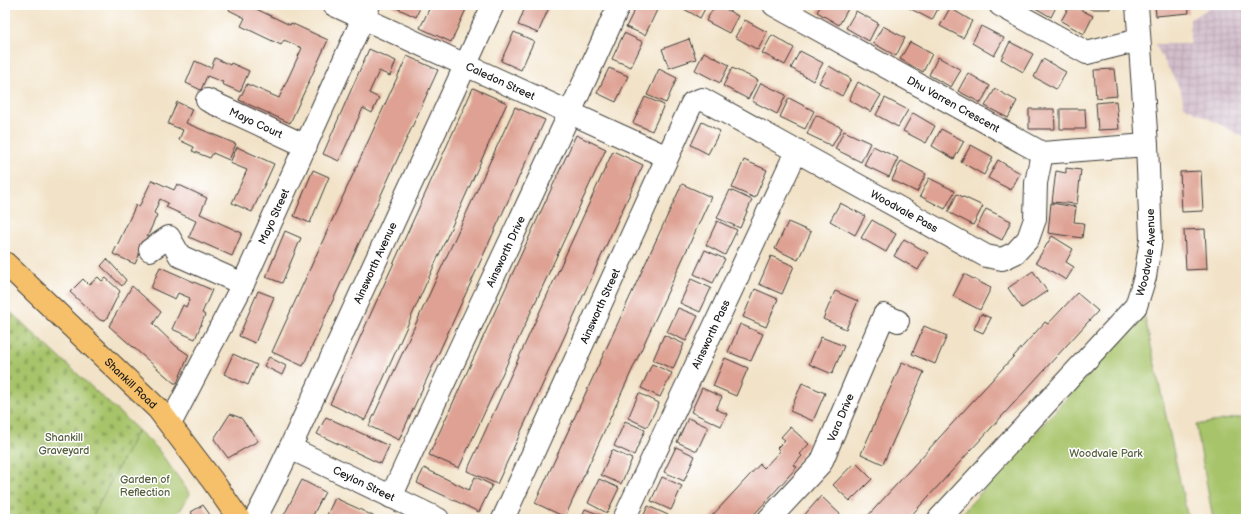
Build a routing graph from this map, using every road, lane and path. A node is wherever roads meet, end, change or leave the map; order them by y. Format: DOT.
graph roads {
  1 [pos="334,5"];
  2 [pos="493,5"];
  3 [pos="619,5"];
  4 [pos="774,5"];
  5 [pos="1000,5"];
  6 [pos="1137,5"];
  7 [pos="366,12"];
  8 [pos="1139,40"];
  9 [pos="465,65"];
  10 [pos="702,99"];
  11 [pos="207,100"];
  12 [pos="570,114"];
  13 [pos="1146,145"];
  14 [pos="306,146"];
  15 [pos="797,150"];
  16 [pos="1042,153"];
  17 [pos="667,158"];
  18 [pos="150,250"];
  19 [pos="5,263"];
  20 [pos="243,284"];
  21 [pos="898,321"];
  22 [pos="170,424"];
  23 [pos="290,448"];
  24 [pos="391,497"];
  25 [pos="511,516"];
  26 [pos="239,519"];
  27 [pos="255,519"];
  28 [pos="438,519"];
  29 [pos="624,519"];
  30 [pos="769,519"];
  31 [pos="939,519"];
  1 -- 7 [label="street, Caledon Street"];
  2 -- 9 [label="street, Ainsworth Avenue"];
  3 -- 12 [label="street, Ainsworth Drive"];
  4 -- 16 [label="street, Dhu Varren Crescent"];
  5 -- 8 [label="street"];
  6 -- 8 [label="street, Woodvale Avenue"];
  7 -- 9 [label="street, Caledon Street"];
  7 -- 14 [label="street, Mayo Street"];
  8 -- 13 [label="street, Woodvale Avenue"];
  9 -- 12 [label="street, Caledon Street"];
  9 -- 23 [label="street, Ainsworth Avenue"];
  10 -- 15 [label="street, Woodvale Pass"];
  10 -- 17 [label="street, Ainsworth Street"];
  11 -- 14 [label="street, Mayo Court"];
  12 -- 17 [label="street, Caledon Street"];
  12 -- 24 [label="street, Ainsworth Drive"];
  13 -- 16 [label="street"];
  13 -- 31 [label="street, Woodvale Avenue"];
  14 -- 20 [label="street, Mayo Street"];
  15 -- 16 [label="street, Woodvale Pass"];
  15 -- 29 [label="street, Ainsworth Pass"];
  17 -- 25 [label="street, Ainsworth Street"];
  18 -- 20 [label="street"];
  19 -- 22 [label="main road, Shankill Road"];
  20 -- 22 [label="street, Mayo Street"];
  21 -- 30 [label="street, Vara Drive"];
  22 -- 26 [label="main road, Shankill Road"];
  23 -- 24 [label="street, Ceylon Street"];
  23 -- 27 [label="street, Ainsworth Avenue"];
  24 -- 28 [label="street, Ceylon Street"];
}
